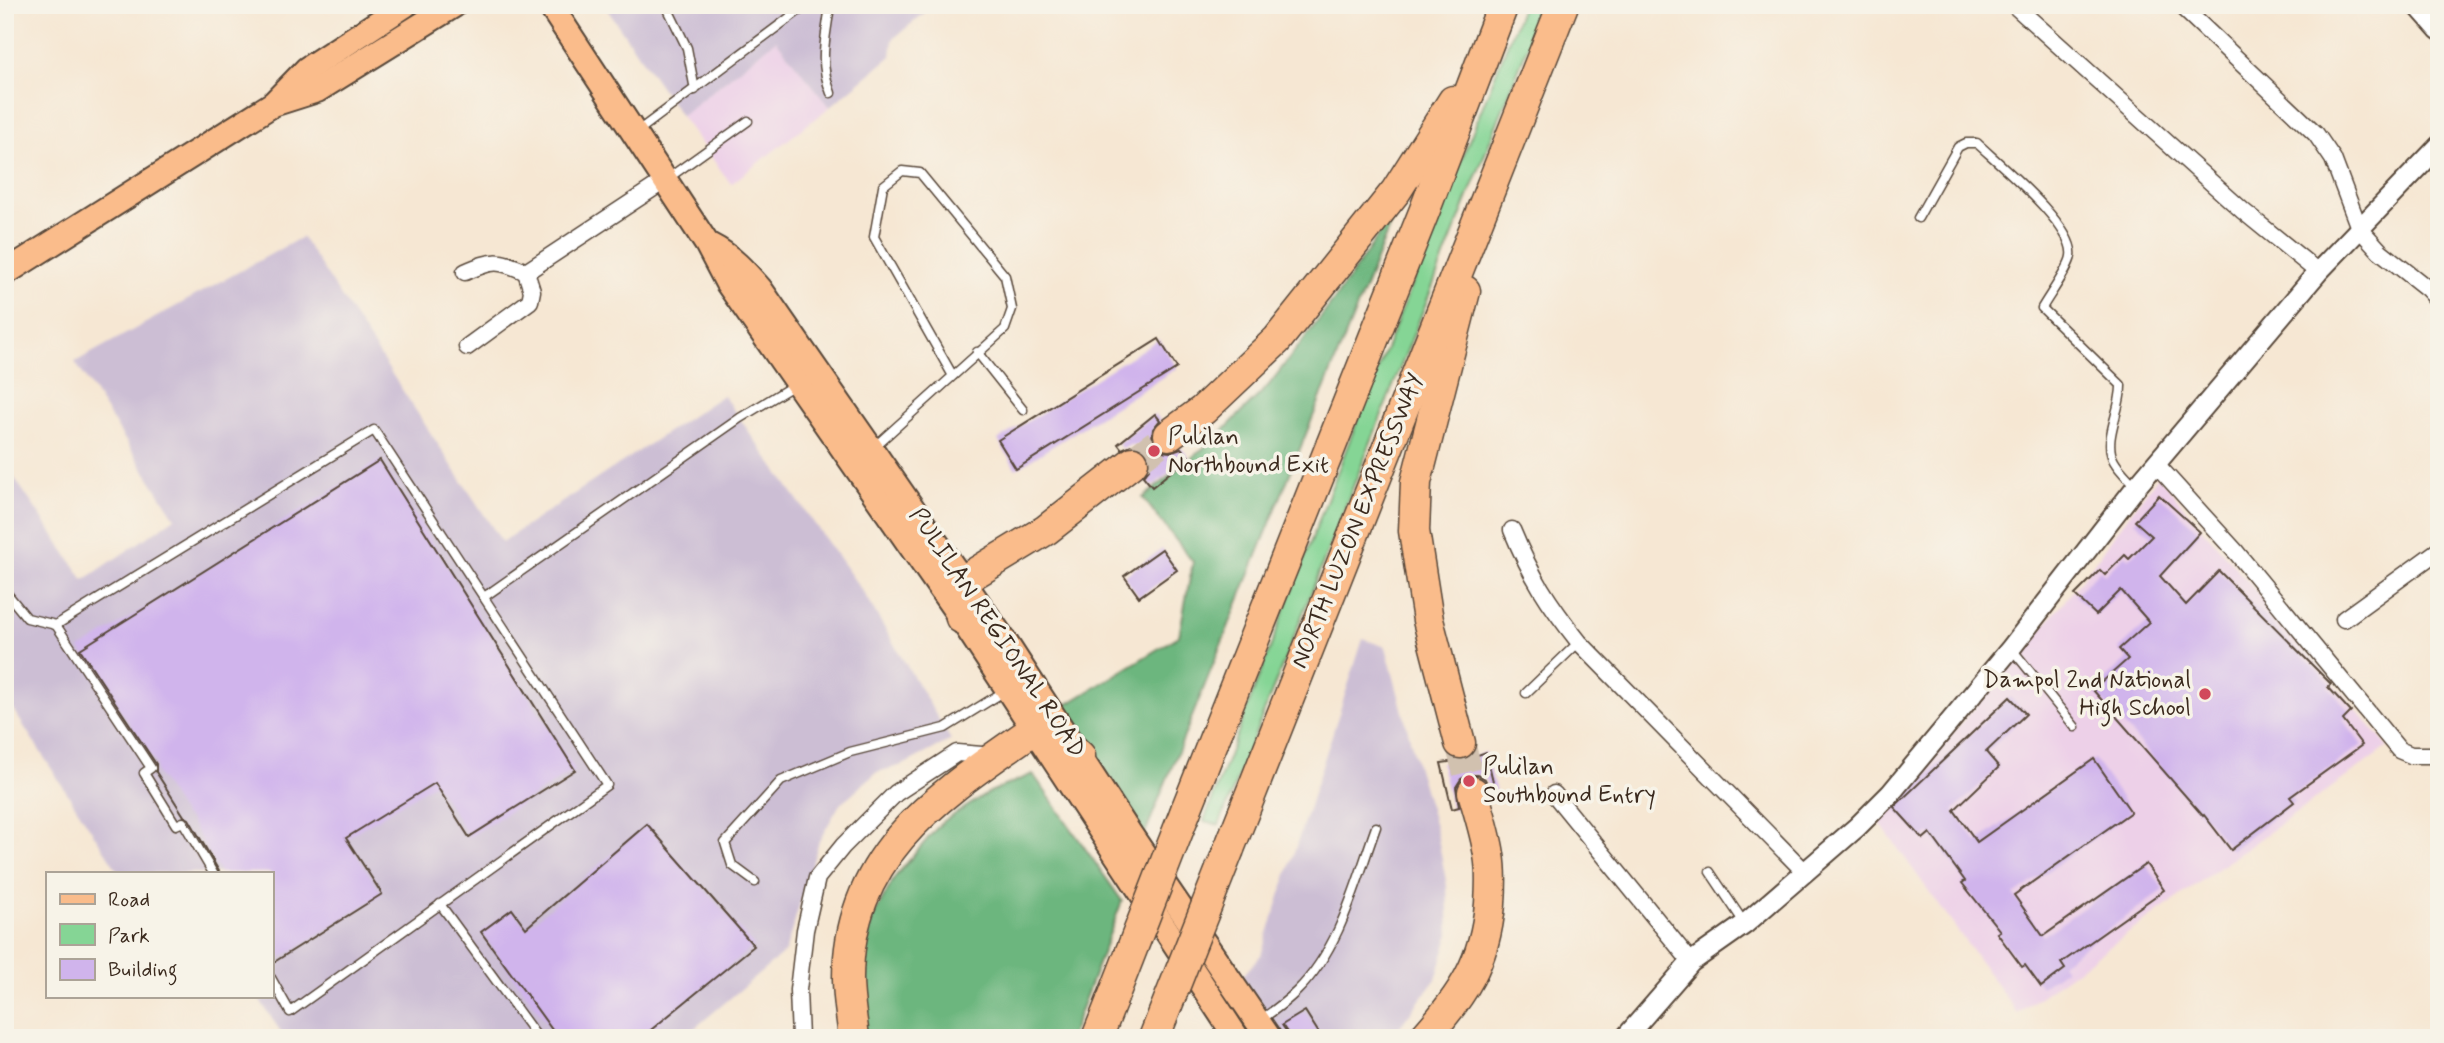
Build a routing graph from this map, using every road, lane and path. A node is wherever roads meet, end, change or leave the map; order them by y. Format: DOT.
graph roads {
  1 [pos="405,5"];
  2 [pos="454,5"];
  3 [pos="550,5"];
  4 [pos="810,5"];
  5 [pos="830,5"];
  6 [pos="1503,5"];
  7 [pos="1563,5"];
  8 [pos="2014,5"];
  9 [pos="2179,5"];
  10 [pos="2417,5"];
  11 [pos="667,7"];
  12 [pos="796,9"];
  13 [pos="2439,30"];
  14 [pos="1490,41"];
  15 [pos="695,90"];
  16 [pos="831,93"];
  17 [pos="273,104"];
  18 [pos="748,121"];
  19 [pos="636,133"];
  20 [pos="2439,146"];
  21 [pos="1493,178"];
  22 [pos="664,181"];
  23 [pos="1918,218"];
  24 [pos="2359,228"];
  25 [pos="707,244"];
  26 [pos="465,272"];
  27 [pos="526,272"];
  28 [pos="2318,272"];
  29 [pos="5,273"];
  30 [pos="2439,302"];
  31 [pos="467,347"];
  32 [pos="977,352"];
  33 [pos="953,376"];
  34 [pos="799,383"];
  35 [pos="1023,410"];
  36 [pos="1169,435"];
  37 [pos="872,450"];
  38 [pos="1133,462"];
  39 [pos="2156,464"];
  40 [pos="2136,486"];
  41 [pos="1512,530"];
  42 [pos="2439,550"];
  43 [pos="962,581"];
  44 [pos="5,591"];
  45 [pos="484,597"];
  46 [pos="961,618"];
  47 [pos="2344,619"];
  48 [pos="56,625"];
  49 [pos="1579,642"];
  50 [pos="2011,648"];
  51 [pos="1007,690"];
  52 [pos="1526,692"];
  53 [pos="2075,727"];
  54 [pos="1033,730"];
  55 [pos="1460,743"];
  56 [pos="2439,755"];
  57 [pos="996,756"];
  58 [pos="1080,756"];
  59 [pos="1474,792"];
  60 [pos="1553,794"];
  61 [pos="1376,827"];
  62 [pos="1804,871"];
  63 [pos="212,872"];
  64 [pos="1710,872"];
  65 [pos="755,882"];
  66 [pos="440,904"];
  67 [pos="1745,924"];
  68 [pos="1691,962"];
  69 [pos="273,982"];
  70 [pos="1263,1030"];
  71 [pos="538,1038"];
  72 [pos="800,1038"];
  73 [pos="854,1038"];
  74 [pos="1097,1038"];
  75 [pos="1154,1038"];
  76 [pos="1237,1038"];
  77 [pos="1424,1038"];
  78 [pos="1625,1038"];
  1 -- 17 [label="main road"];
  2 -- 17 [label="main road"];
  3 -- 19 [label="main road, PULILAN REGIONAL ROAD"];
  4 -- 12 [label="lane"];
  5 -- 16 [label="lane"];
  6 -- 14 [label="highway"];
  7 -- 21 [label="highway, NORTH LUZON EXPRESSWAY"];
  8 -- 28 [label="street"];
  9 -- 24 [label="street"];
  10 -- 13 [label="street"];
  11 -- 15 [label="lane"];
  12 -- 15 [label="lane"];
  14 -- 36 [label="highway"];
  14 -- 74 [label="highway, bridge"];
  15 -- 19 [label="lane"];
  17 -- 29 [label="main road"];
  18 -- 22 [label="lane"];
  19 -- 22 [label="main road, PULILAN REGIONAL ROAD"];
  20 -- 24 [label="street"];
  21 -- 55 [label="highway"];
  21 -- 75 [label="highway, NORTH LUZON EXPRESSWAY, bridge"];
  22 -- 25 [label="main road, PULILAN REGIONAL ROAD"];
  22 -- 27 [label="street"];
  23 -- 40 [label="lane"];
  24 -- 28 [label="street"];
  24 -- 30 [label="street"];
  25 -- 34 [label="main road, PULILAN REGIONAL ROAD"];
  25 -- 37 [label="main road, PULILAN REGIONAL ROAD"];
  26 -- 27 [label="street"];
  27 -- 31 [label="street"];
  28 -- 39 [label="street"];
  32 -- 33 [label="lane"];
  32 -- 33 [label="lane"];
  32 -- 35 [label="lane"];
  33 -- 37 [label="lane"];
  34 -- 45 [label="lane"];
  34 -- 46 [label="main road, PULILAN REGIONAL ROAD"];
  37 -- 43 [label="main road, PULILAN REGIONAL ROAD"];
  38 -- 43 [label="highway"];
  39 -- 40 [label="street"];
  39 -- 56 [label="street"];
  40 -- 50 [label="street"];
  41 -- 49 [label="street"];
  42 -- 47 [label="street"];
  43 -- 46 [label="highway"];
  43 -- 58 [label="main road, PULILAN REGIONAL ROAD"];
  44 -- 48 [label="lane"];
  45 -- 48 [label="lane"];
  45 -- 66 [label="lane"];
  46 -- 51 [label="main road, PULILAN REGIONAL ROAD"];
  48 -- 63 [label="lane"];
  49 -- 52 [label="lane"];
  49 -- 62 [label="street"];
  50 -- 53 [label="lane"];
  50 -- 62 [label="street"];
  51 -- 54 [label="main road, PULILAN REGIONAL ROAD"];
  51 -- 65 [label="lane"];
  54 -- 57 [label="highway"];
  54 -- 58 [label="highway"];
  54 -- 76 [label="main road, PULILAN REGIONAL ROAD"];
  57 -- 72 [label="street"];
  57 -- 73 [label="highway"];
  58 -- 70 [label="main road, PULILAN REGIONAL ROAD"];
  59 -- 77 [label="highway"];
  60 -- 68 [label="street"];
  61 -- 70 [label="lane"];
  62 -- 67 [label="street"];
  64 -- 67 [label="lane"];
  66 -- 69 [label="lane"];
  66 -- 71 [label="lane"];
  67 -- 68 [label="street"];
  68 -- 78 [label="street"];
}
